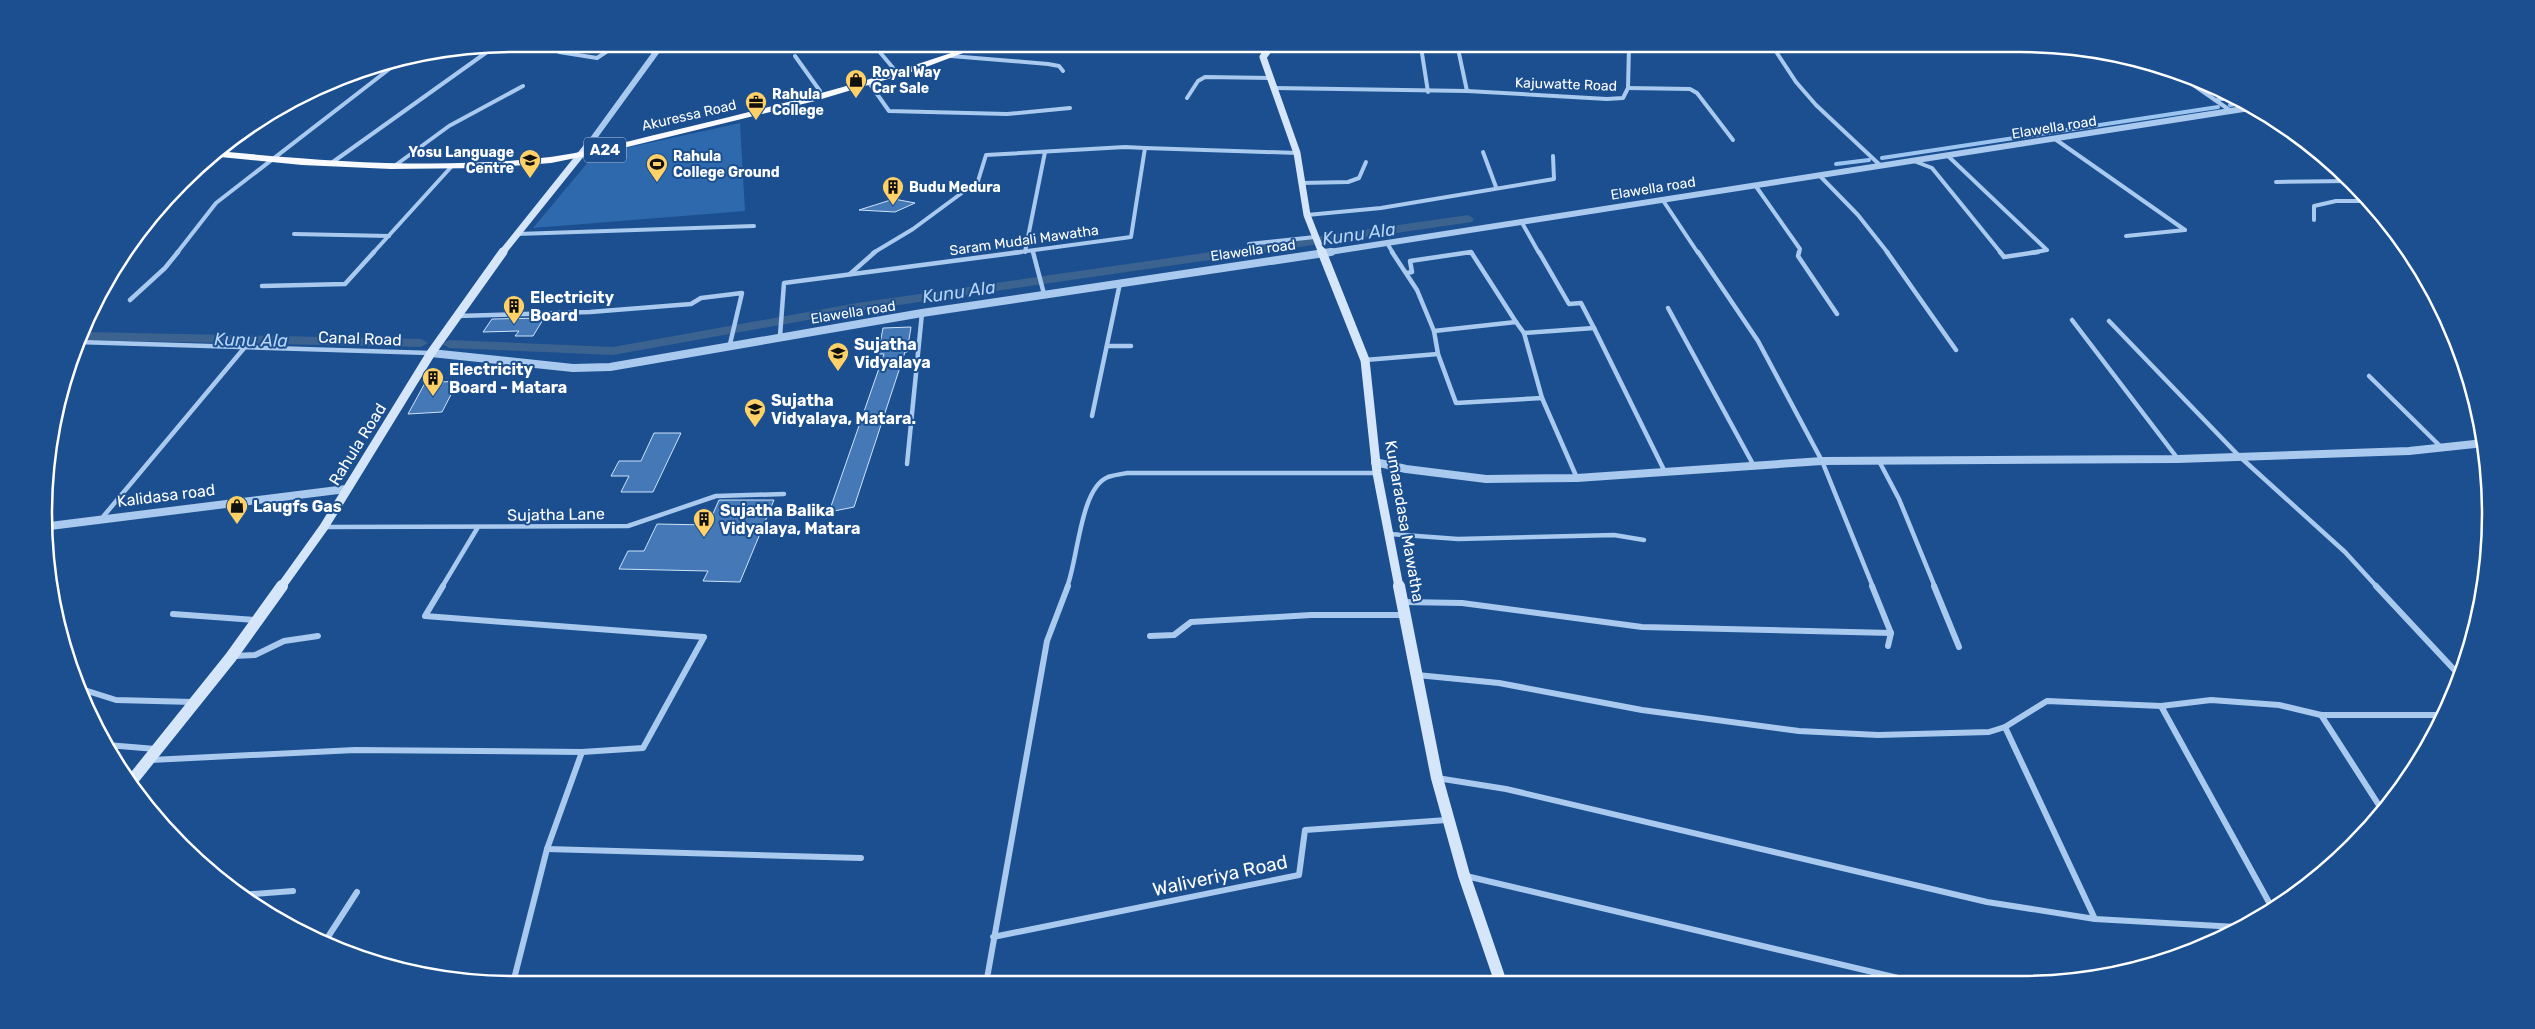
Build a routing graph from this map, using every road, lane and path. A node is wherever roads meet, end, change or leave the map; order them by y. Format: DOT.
graph roads {
  1 [pos="559,52"];
  2 [pos="606,52"];
  3 [pos="656,52"];
  4 [pos="880,52"];
  5 [pos="942,52"];
  6 [pos="962,52"];
  7 [pos="1267,52"];
  8 [pos="1422,52"];
  9 [pos="1459,52"];
  10 [pos="1629,52"];
  11 [pos="1776,52"];
  12 [pos="486,53"];
  13 [pos="795,56"];
  14 [pos="951,56"];
  15 [pos="894,69"];
  16 [pos="388,70"];
  17 [pos="1063,71"];
  18 [pos="1271,78"];
  19 [pos="870,84"];
  20 [pos="523,86"];
  21 [pos="1275,88"];
  22 [pos="1628,88"];
  23 [pos="2197,88"];
  24 [pos="1468,91"];
  25 [pos="820,92"];
  26 [pos="1428,92"];
  27 [pos="1186,98"];
  28 [pos="2222,99"];
  29 [pos="2214,100"];
  30 [pos="1070,108"];
  31 [pos="2243,109"];
  32 [pos="2231,111"];
  33 [pos="2054,139"];
  34 [pos="1733,140"];
  35 [pos="590,144"];
  36 [pos="233,148"];
  37 [pos="1145,148"];
  38 [pos="1045,152"];
  39 [pos="1483,152"];
  40 [pos="1297,153"];
  41 [pos="225,154"];
  42 [pos="582,154"];
  43 [pos="279,156"];
  44 [pos="1553,156"];
  45 [pos="1948,156"];
  46 [pos="334,161"];
  47 [pos="1914,161"];
  48 [pos="1366,162"];
  49 [pos="396,164"];
  50 [pos="452,166"];
  51 [pos="1881,166"];
  52 [pos="1820,176"];
  53 [pos="2340,181"];
  54 [pos="2276,182"];
  55 [pos="1301,183"];
  56 [pos="1755,185"];
  57 [pos="1496,187"];
  58 [pos="1662,199"];
  59 [pos="2359,201"];
  60 [pos="1307,214"];
  61 [pos="1520,220"];
  62 [pos="2314,220"];
  63 [pos="754,226"];
  64 [pos="294,234"];
  65 [pos="517,234"];
  66 [pos="389,236"];
  67 [pos="2126,236"];
  68 [pos="1316,237"];
  69 [pos="1387,243"];
  70 [pos="1249,244"];
  71 [pos="1033,251"];
  72 [pos="1024,252"];
  73 [pos="1322,253"];
  74 [pos="1407,273"];
  75 [pos="850,274"];
  76 [pos="1120,282"];
  77 [pos="262,286"];
  78 [pos="1044,294"];
  79 [pos="130,300"];
  80 [pos="1668,308"];
  81 [pos="922,313"];
  82 [pos="1838,314"];
  83 [pos="457,316"];
  84 [pos="2072,320"];
  85 [pos="2109,321"];
  86 [pos="1516,322"];
  87 [pos="1594,328"];
  88 [pos="1434,331"];
  89 [pos="1524,333"];
  90 [pos="780,336"];
  91 [pos="86,342"];
  92 [pos="730,344"];
  93 [pos="1106,346"];
  94 [pos="1131,346"];
  95 [pos="245,347"];
  96 [pos="1956,350"];
  97 [pos="431,353"];
  98 [pos="1438,354"];
  99 [pos="1365,360"];
  100 [pos="2369,376"];
  101 [pos="1542,398"];
  102 [pos="1092,416"];
  103 [pos="2477,445"];
  104 [pos="2442,448"];
  105 [pos="2239,456"];
  106 [pos="2178,459"];
  107 [pos="1822,461"];
  108 [pos="1879,461"];
  109 [pos="907,464"];
  110 [pos="1754,466"];
  111 [pos="1376,468"];
  112 [pos="1665,472"];
  113 [pos="1577,478"];
  114 [pos="346,489"];
  115 [pos="784,494"];
  116 [pos="102,518"];
  117 [pos="52,526"];
  118 [pos="324,527"];
  119 [pos="478,527"];
  120 [pos="1390,534"];
  121 [pos="1644,540"];
  122 [pos="1403,602"];
  123 [pos="173,614"];
  124 [pos="1405,615"];
  125 [pos="257,620"];
  126 [pos="1891,633"];
  127 [pos="318,636"];
  128 [pos="1150,636"];
  129 [pos="1888,646"];
  130 [pos="1959,647"];
  131 [pos="231,656"];
  132 [pos="2455,671"];
  133 [pos="1416,675"];
  134 [pos="88,691"];
  135 [pos="197,702"];
  136 [pos="2161,706"];
  137 [pos="2320,715"];
  138 [pos="2437,715"];
  139 [pos="2005,727"];
  140 [pos="114,746"];
  141 [pos="159,749"];
  142 [pos="582,752"];
  143 [pos="150,760"];
  144 [pos="135,778"];
  145 [pos="1437,778"];
  146 [pos="2379,806"];
  147 [pos="1448,820"];
  148 [pos="547,849"];
  149 [pos="861,858"];
  150 [pos="1464,875"];
  151 [pos="293,891"];
  152 [pos="357,892"];
  153 [pos="251,894"];
  154 [pos="2270,904"];
  155 [pos="2094,919"];
  156 [pos="2230,927"];
  157 [pos="328,937"];
  158 [pos="993,937"];
  159 [pos="515,976"];
  160 [pos="987,976"];
  161 [pos="1498,976"];
  162 [pos="1890,976"];
  1 -- 2 [label="street"];
  3 -- 35 [label="street"];
  4 -- 15 [label="street"];
  5 -- 15 [label="highway, Akuressa Road / A24"];
  6 -- 14 [label="highway, Akuressa Road / A24"];
  7 -- 18 [label="main road, Kumaradasa Mawatha"];
  8 -- 26 [label="street"];
  9 -- 24 [label="street"];
  10 -- 22 [label="street, Kajuwatte Road"];
  11 -- 51 [label="street"];
  12 -- 46 [label="street"];
  13 -- 25 [label="street"];
  14 -- 17 [label="street"];
  14 -- 19 [label="highway, Akuressa Road / A24"];
  15 -- 25 [label="highway, Akuressa Road / A24"];
  16 -- 43 [label="street"];
  18 -- 21 [label="main road, Kumaradasa Mawatha"];
  18 -- 27 [label="street"];
  19 -- 30 [label="street"];
  19 -- 42 [label="highway, Akuressa Road / A24"];
  20 -- 49 [label="street"];
  21 -- 26 [label="street, Kajuwatte Road"];
  21 -- 40 [label="main road, Kumaradasa Mawatha"];
  22 -- 24 [label="street, Kajuwatte Road"];
  22 -- 34 [label="street"];
  23 -- 29 [label="street"];
  24 -- 26 [label="street, Kajuwatte Road"];
  25 -- 35 [label="highway, Akuressa Road / A24"];
  28 -- 29 [label="street"];
  29 -- 32 [label="street"];
  31 -- 32 [label="street, Elawella road"];
  32 -- 33 [label="street, Elawella road"];
  33 -- 45 [label="street, Elawella road"];
  33 -- 67 [label="street"];
  35 -- 42 [label="main road, Rahula Road"];
  35 -- 49 [label="highway, Akuressa Road / A24"];
  36 -- 43 [label="highway, Akuressa Road / A24"];
  37 -- 38 [label="street"];
  37 -- 40 [label="street"];
  37 -- 71 [label="street, Saram Mudali Mawatha"];
  38 -- 72 [label="street"];
  38 -- 75 [label="street"];
  39 -- 57 [label="street"];
  40 -- 55 [label="main road, Kumaradasa Mawatha"];
  41 -- 43 [label="highway, Akuressa Road / A24"];
  42 -- 50 [label="highway, Akuressa Road / A24"];
  42 -- 65 [label="main road, Rahula Road"];
  43 -- 46 [label="highway, Akuressa Road / A24"];
  43 -- 79 [label="street"];
  44 -- 57 [label="street"];
  45 -- 47 [label="street, Elawella road"];
  45 -- 47 [label="street"];
  46 -- 49 [label="highway, Akuressa Road / A24"];
  47 -- 51 [label="street, Elawella road"];
  48 -- 55 [label="street"];
  49 -- 50 [label="highway, Akuressa Road / A24"];
  50 -- 66 [label="street"];
  51 -- 52 [label="street, Elawella road"];
  52 -- 56 [label="street, Elawella road"];
  52 -- 96 [label="street"];
  53 -- 54 [label="street"];
  55 -- 60 [label="main road, Kumaradasa Mawatha"];
  56 -- 58 [label="street, Elawella road"];
  56 -- 82 [label="street"];
  57 -- 60 [label="street"];
  58 -- 61 [label="street, Elawella road"];
  58 -- 107 [label="street"];
  59 -- 62 [label="street"];
  60 -- 68 [label="main road, Kumaradasa Mawatha"];
  61 -- 69 [label="street, Elawella road"];
  61 -- 87 [label="street"];
  63 -- 65 [label="street"];
  64 -- 66 [label="street"];
  65 -- 83 [label="main road, Rahula Road"];
  66 -- 77 [label="street"];
  68 -- 70 [label="street"];
  68 -- 73 [label="main road, Kumaradasa Mawatha"];
  69 -- 73 [label="street, Elawella road"];
  69 -- 74 [label="street"];
  71 -- 72 [label="street, Saram Mudali Mawatha"];
  71 -- 78 [label="street"];
  72 -- 75 [label="street, Saram Mudali Mawatha"];
  73 -- 76 [label="street, Elawella road"];
  73 -- 99 [label="main road, Kumaradasa Mawatha"];
  74 -- 86 [label="street"];
  74 -- 88 [label="street"];
  75 -- 90 [label="street, Saram Mudali Mawatha"];
  76 -- 78 [label="street, Elawella road"];
  76 -- 93 [label="street"];
  78 -- 81 [label="street, Elawella road"];
  80 -- 110 [label="street"];
  81 -- 90 [label="street, Elawella road"];
  81 -- 109 [label="street"];
  83 -- 92 [label="street"];
  83 -- 97 [label="main road, Rahula Road"];
  84 -- 106 [label="street"];
  85 -- 105 [label="street"];
  86 -- 88 [label="street"];
  86 -- 89 [label="street"];
  87 -- 89 [label="street"];
  87 -- 112 [label="street"];
  88 -- 98 [label="street"];
  89 -- 101 [label="street"];
  90 -- 92 [label="street, Elawella road"];
  91 -- 95 [label="street, Canal Road"];
  92 -- 97 [label="street, Elawella road"];
  93 -- 94 [label="street"];
  93 -- 102 [label="street"];
  95 -- 97 [label="street, Canal Road"];
  95 -- 116 [label="street"];
  97 -- 114 [label="main road, Rahula Road"];
  98 -- 99 [label="street"];
  98 -- 101 [label="street"];
  99 -- 111 [label="main road, Kumaradasa Mawatha"];
  100 -- 104 [label="street"];
  101 -- 113 [label="street"];
  103 -- 104 [label="street"];
  104 -- 105 [label="street"];
  105 -- 106 [label="street"];
  105 -- 132 [label="street"];
  106 -- 108 [label="street"];
  107 -- 108 [label="street"];
  107 -- 110 [label="street"];
  107 -- 126 [label="street"];
  108 -- 130 [label="street"];
  110 -- 112 [label="street"];
  111 -- 113 [label="street"];
  111 -- 120 [label="main road, Kumaradasa Mawatha"];
  111 -- 158 [label="street"];
  112 -- 113 [label="street"];
  114 -- 116 [label="street, Kalidasa road"];
  114 -- 118 [label="main road, Rahula Road"];
  115 -- 119 [label="street, Sujatha Lane"];
  116 -- 117 [label="street, Kalidasa road"];
  118 -- 119 [label="street, Sujatha Lane"];
  118 -- 125 [label="main road, Rahula Road"];
  119 -- 142 [label="street"];
  120 -- 121 [label="street"];
  120 -- 122 [label="main road, Kumaradasa Mawatha"];
  122 -- 124 [label="main road, Kumaradasa Mawatha"];
  122 -- 126 [label="street"];
  123 -- 125 [label="street"];
  124 -- 128 [label="street"];
  124 -- 133 [label="main road, Kumaradasa Mawatha"];
  125 -- 131 [label="main road, Rahula Road"];
  126 -- 129 [label="street"];
  127 -- 131 [label="street"];
  131 -- 135 [label="main road, Rahula Road"];
  133 -- 139 [label="street"];
  133 -- 145 [label="main road, Kumaradasa Mawatha"];
  134 -- 135 [label="street"];
  135 -- 141 [label="main road, Rahula Road"];
  136 -- 137 [label="street"];
  136 -- 139 [label="street"];
  136 -- 154 [label="street"];
  137 -- 138 [label="street"];
  137 -- 146 [label="street"];
  139 -- 155 [label="street"];
  140 -- 141 [label="street"];
  141 -- 143 [label="main road, Rahula Road"];
  142 -- 143 [label="street"];
  142 -- 148 [label="street"];
  143 -- 144 [label="main road, Rahula Road"];
  145 -- 147 [label="main road, Kumaradasa Mawatha"];
  145 -- 155 [label="street"];
  147 -- 150 [label="main road, Kumaradasa Mawatha"];
  147 -- 158 [label="street, Waliveriya Road"];
  148 -- 149 [label="street"];
  148 -- 159 [label="street"];
  150 -- 161 [label="main road, Kumaradasa Mawatha"];
  150 -- 162 [label="street"];
  151 -- 153 [label="street"];
  152 -- 157 [label="street"];
  155 -- 156 [label="street"];
  158 -- 160 [label="street"];
}
